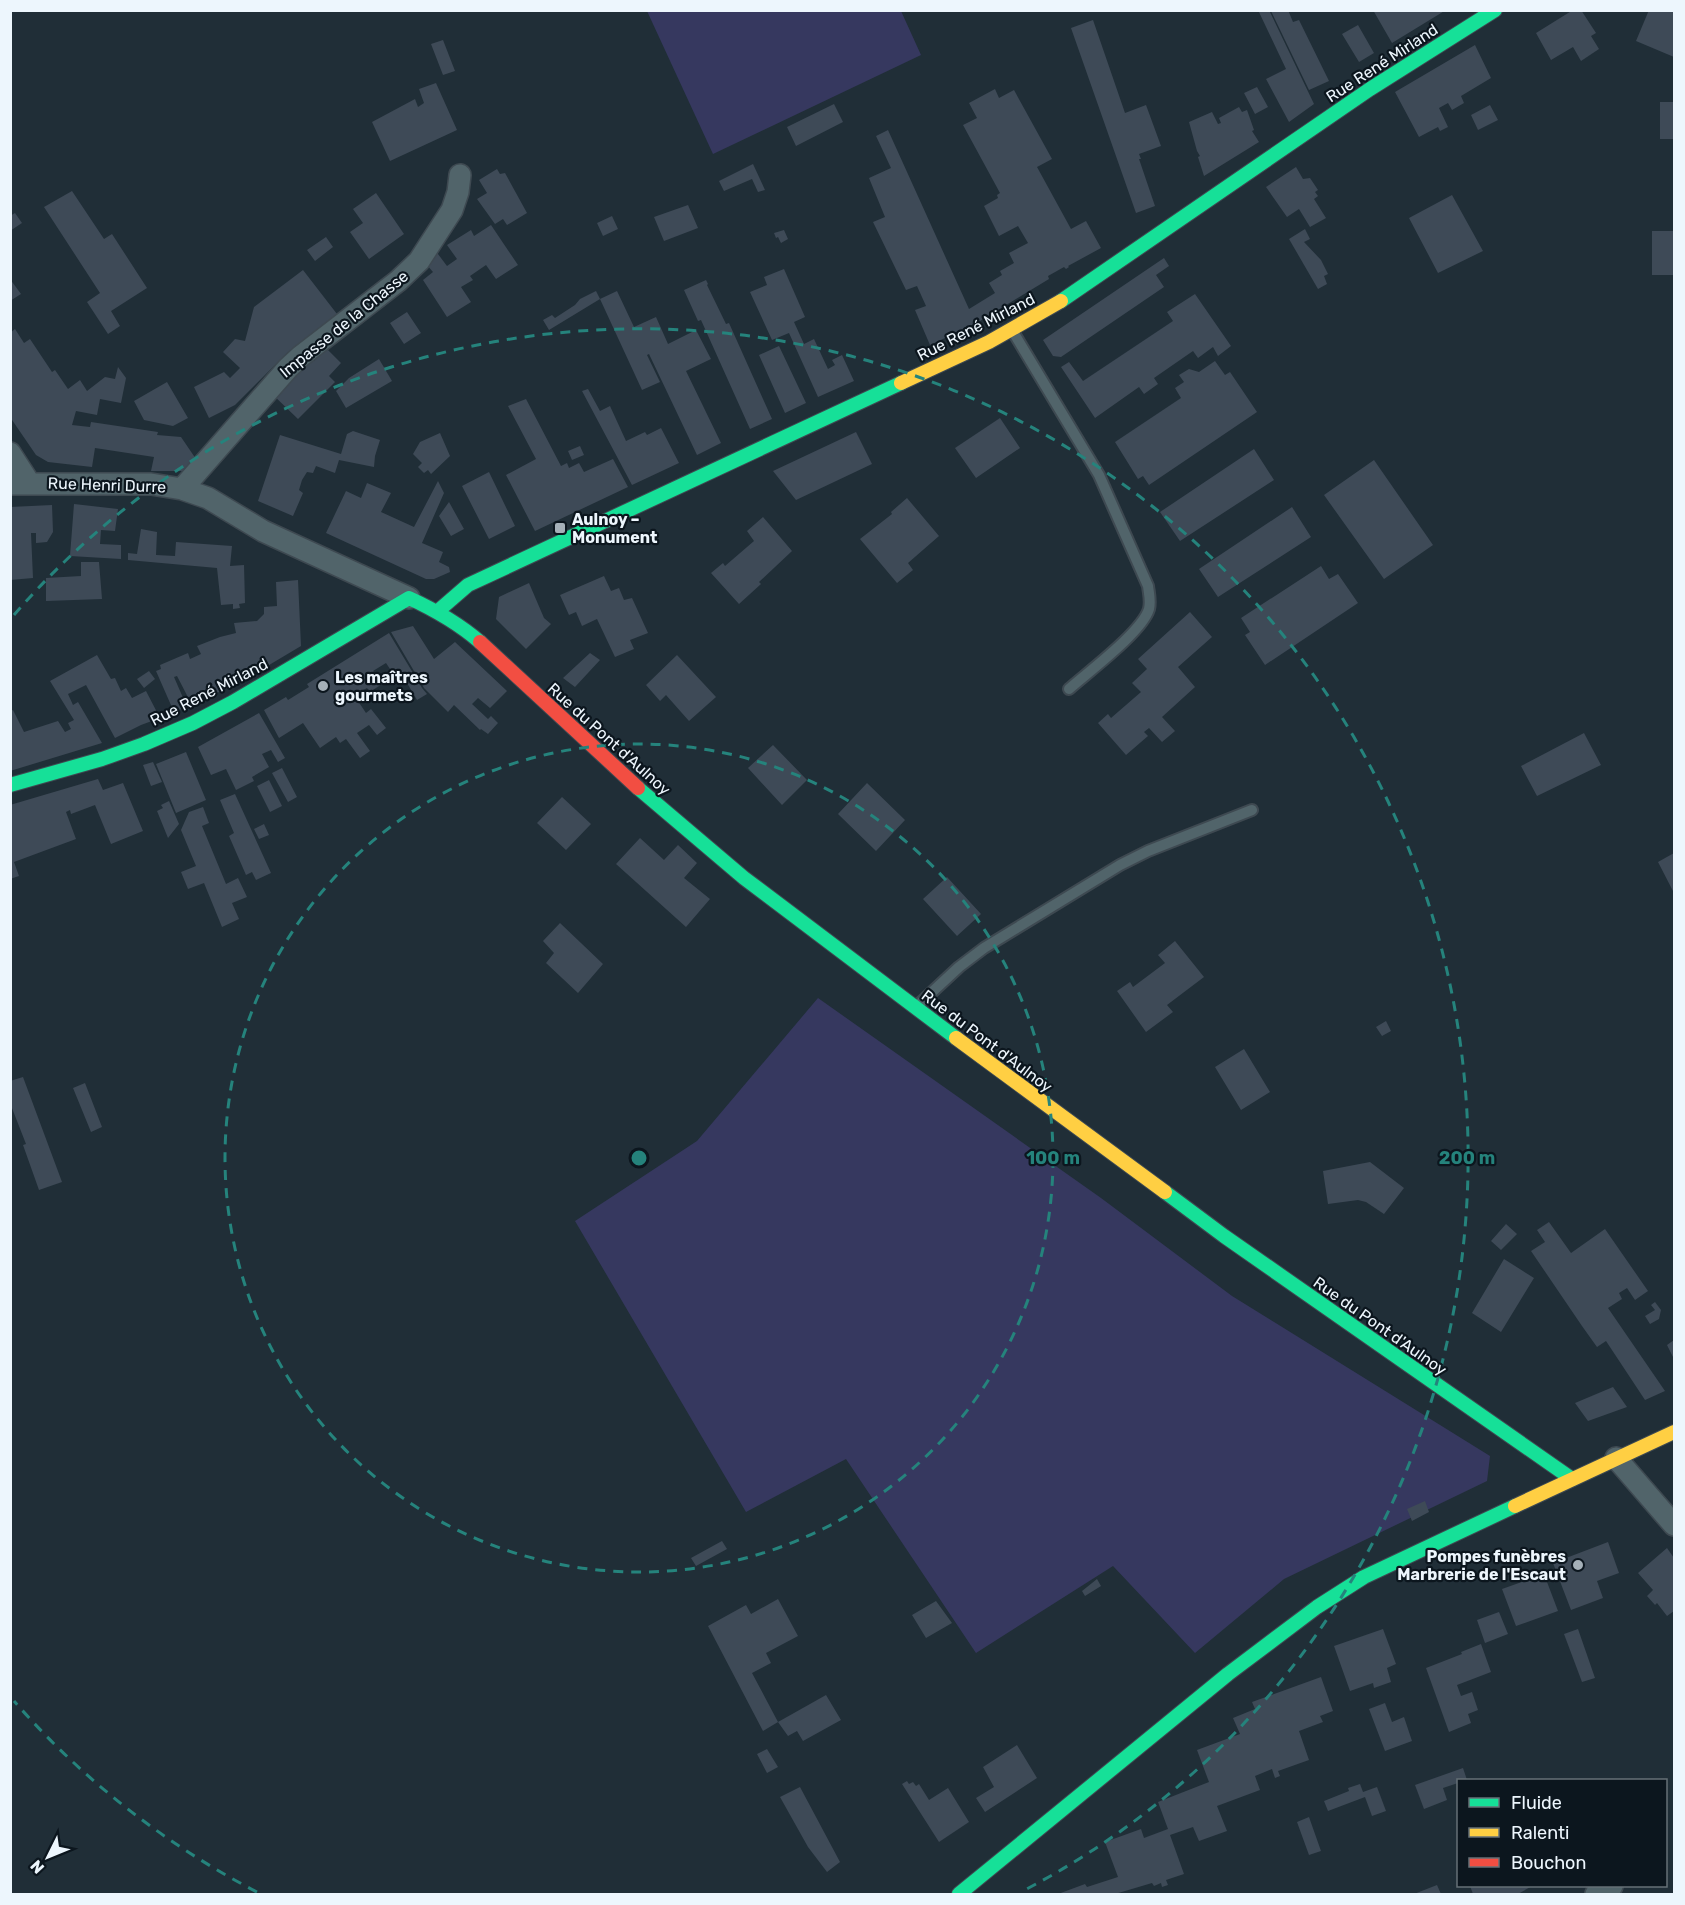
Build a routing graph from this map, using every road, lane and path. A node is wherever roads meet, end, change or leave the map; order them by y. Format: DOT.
graph roads {
  1 [pos="1495,10"];
  2 [pos="460,175"];
  3 [pos="1012,330"];
  4 [pos="10,453"];
  5 [pos="20,484"];
  6 [pos="182,489"];
  7 [pos="409,598"];
  8 [pos="438,611"];
  9 [pos="1069,689"];
  10 [pos="10,785"];
  11 [pos="1252,810"];
  12 [pos="915,1008"];
  13 [pos="1674,1432"];
  14 [pos="1616,1458"];
  15 [pos="1572,1479"];
  16 [pos="1674,1525"];
  17 [pos="959,1894"];
  1 -- 3 [label="street, Rue René Mirland"];
  2 -- 6 [label="street, Impasse de la Chasse"];
  3 -- 8 [label="street, Rue René Mirland"];
  3 -- 9 [label="lane"];
  4 -- 5 [label="street"];
  5 -- 6 [label="street, Rue Henri Durre"];
  6 -- 7 [label="street, Rue Henri Durre"];
  7 -- 8 [label="street, Rue du Pont d'Aulnoy"];
  7 -- 10 [label="street, Rue René Mirland"];
  8 -- 12 [label="street, Rue du Pont d'Aulnoy"];
  11 -- 12 [label="lane"];
  12 -- 15 [label="street, Rue du Pont d'Aulnoy"];
  13 -- 14 [label="street"];
  14 -- 15 [label="street"];
  14 -- 16 [label="street"];
  15 -- 17 [label="street"];
}
